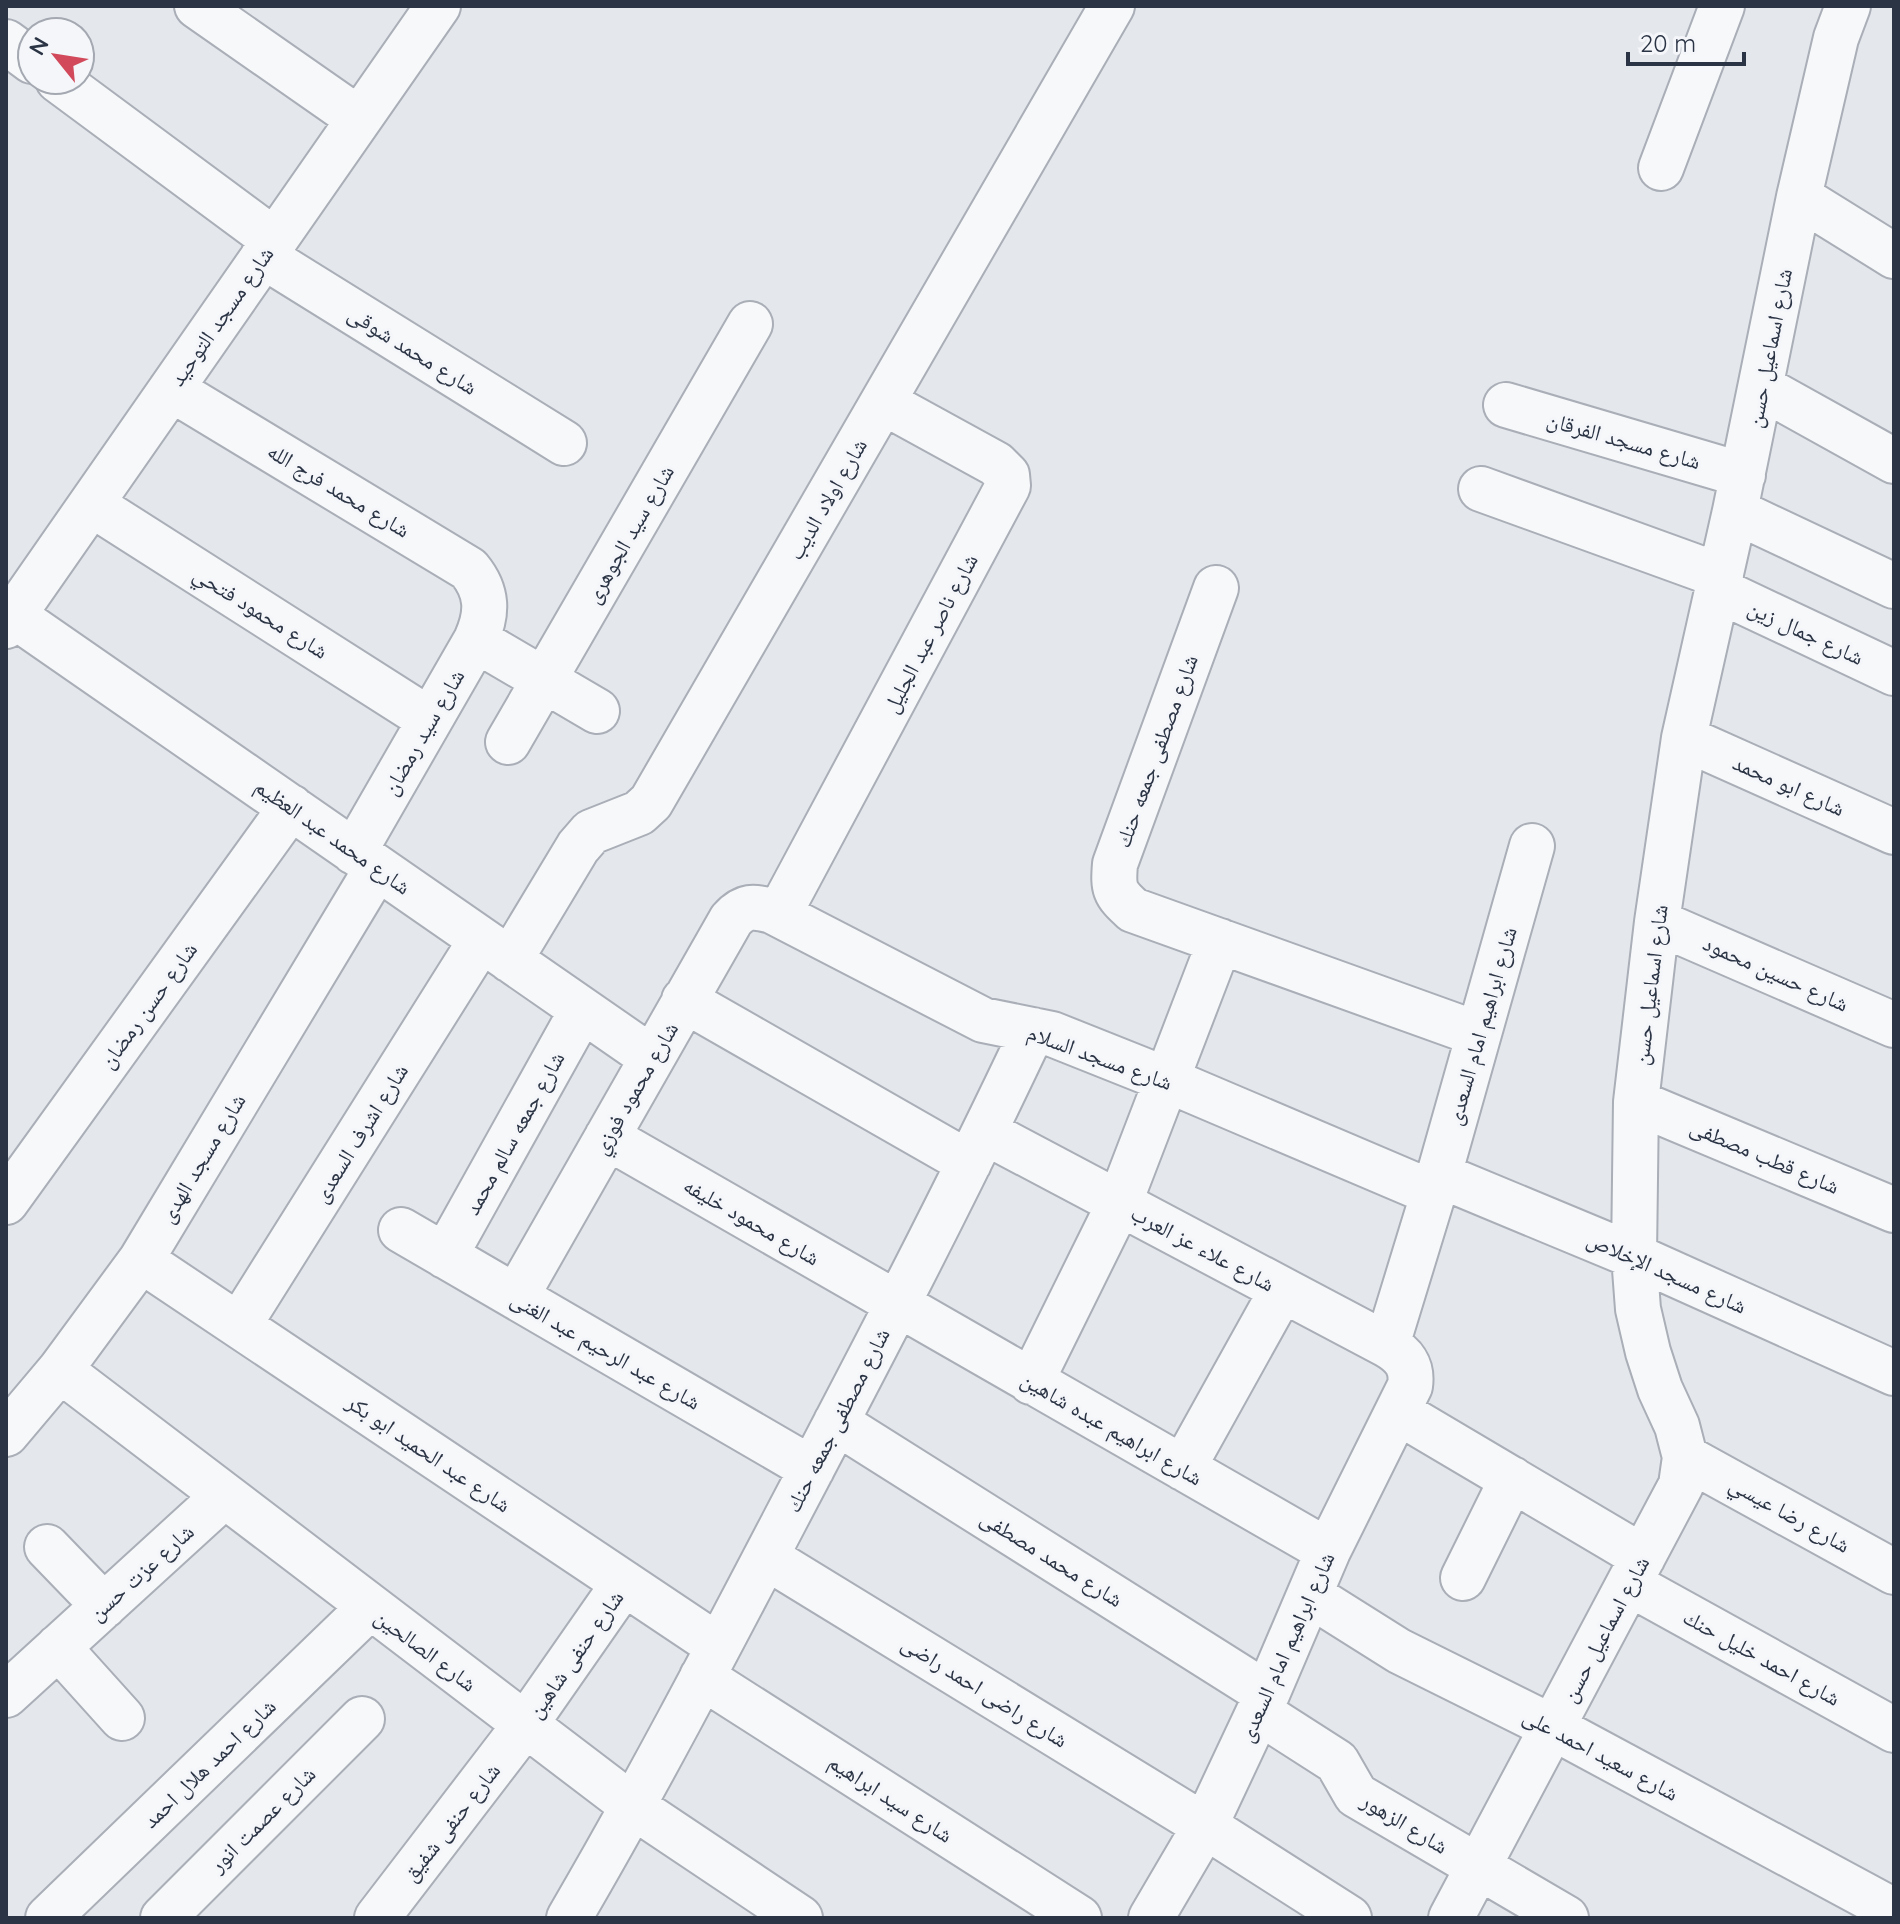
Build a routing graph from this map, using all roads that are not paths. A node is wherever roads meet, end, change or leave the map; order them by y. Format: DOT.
graph roads {
  1 [pos="197,6"];
  2 [pos="1112,6"];
  3 [pos="1722,6"];
  4 [pos="1848,6"];
  5 [pos="434,7"];
  6 [pos="78,96"];
  7 [pos="359,119"];
  8 [pos="1661,168"];
  9 [pos="1799,197"];
  10 [pos="268,248"];
  11 [pos="1894,256"];
  12 [pos="750,324"];
  13 [pos="1761,387"];
  14 [pos="171,389"];
  15 [pos="883,402"];
  16 [pos="1506,405"];
  17 [pos="564,443"];
  18 [pos="1894,461"];
  19 [pos="1481,489"];
  20 [pos="1739,493"];
  21 [pos="91,504"];
  22 [pos="1720,583"];
  23 [pos="1894,586"];
  24 [pos="1216,588"];
  25 [pos="10,620"];
  26 [pos="481,624"];
  27 [pos="1894,673"];
  28 [pos="544,680"];
  29 [pos="597,711"];
  30 [pos="430,720"];
  31 [pos="1684,738"];
  32 [pos="508,742"];
  33 [pos="291,807"];
  34 [pos="1894,832"];
  35 [pos="1532,846"];
  36 [pos="366,860"];
  37 [pos="772,911"];
  38 [pos="1657,922"];
  39 [pos="1220,941"];
  40 [pos="496,950"];
  41 [pos="684,1000"];
  42 [pos="582,1010"];
  43 [pos="1894,1025"];
  44 [pos="1033,1030"];
  45 [pos="1478,1034"];
  46 [pos="652,1058"];
  47 [pos="1165,1079"];
  48 [pos="1636,1102"];
  49 [pos="607,1137"];
  50 [pos="977,1148"];
  51 [pos="1436,1184"];
  52 [pos="6,1202"];
  53 [pos="1119,1204"];
  54 [pos="1894,1210"];
  55 [pos="401,1230"];
  56 [pos="445,1256"];
  57 [pos="1634,1256"];
  58 [pos="141,1260"];
  59 [pos="1282,1290"];
  60 [pos="516,1297"];
  61 [pos="897,1305"];
  62 [pos="239,1325"];
  63 [pos="60,1370"];
  64 [pos="1894,1373"];
  65 [pos="1399,1376"];
  66 [pos="1031,1382"];
  67 [pos="836,1422"];
  68 [pos="6,1434"];
  69 [pos="1685,1457"];
  70 [pos="1183,1468"];
  71 [pos="812,1469"];
  72 [pos="1512,1479"];
  73 [pos="224,1496"];
  74 [pos="47,1547"];
  75 [pos="1328,1551"];
  76 [pos="766,1557"];
  77 [pos="1636,1570"];
  78 [pos="1894,1572"];
  79 [pos="1463,1578"];
  80 [pos="624,1583"];
  81 [pos="1310,1595"];
  82 [pos="104,1606"];
  83 [pos="370,1607"];
  84 [pos="58,1647"];
  85 [pos="710,1662"];
  86 [pos="6,1695"];
  87 [pos="1263,1703"];
  88 [pos="122,1718"];
  89 [pos="362,1719"];
  90 [pos="525,1725"];
  91 [pos="1552,1727"];
  92 [pos="1894,1730"];
  93 [pos="634,1807"];
  94 [pos="1205,1826"];
  95 [pos="1478,1866"];
  96 [pos="1894,1911"];
  97 [pos="48,1918"];
  98 [pos="163,1918"];
  99 [pos="377,1918"];
  100 [pos="569,1918"];
  101 [pos="800,1918"];
  102 [pos="1079,1918"];
  103 [pos="1151,1918"];
  104 [pos="1349,1918"];
  105 [pos="1451,1918"];
  106 [pos="1566,1918"];
  1 -- 7 [label="street"];
  2 -- 15 [label="street, شارع اولاد الديب"];
  3 -- 8 [label="street"];
  4 -- 9 [label="street, شارع اسماعيل حسن"];
  5 -- 7 [label="street, شارع مسجد التوحيد"];
  6 -- 10 [label="street, شارع محمد شوقى"];
  7 -- 10 [label="street, شارع مسجد التوحيد"];
  9 -- 11 [label="street"];
  9 -- 13 [label="street, شارع اسماعيل حسن"];
  10 -- 14 [label="street, شارع مسجد التوحيد"];
  10 -- 17 [label="street, شارع محمد شوقى"];
  12 -- 28 [label="street, شارع سيد الجوهرى"];
  13 -- 18 [label="street"];
  13 -- 20 [label="street, شارع اسماعيل حسن"];
  14 -- 21 [label="street, شارع مسجد التوحيد"];
  14 -- 26 [label="street, شارع محمد فرج الله"];
  15 -- 37 [label="street, شارع ناصر عبد الجليل"];
  15 -- 40 [label="street, شارع اولاد الديب"];
  16 -- 20 [label="street, شارع مسجد الفرقان"];
  19 -- 22 [label="street, شارع جمال زين"];
  20 -- 22 [label="street, شارع اسماعيل حسن"];
  20 -- 23 [label="street, شارع مسجد الفرقان"];
  21 -- 25 [label="street, شارع مسجد التوحيد"];
  21 -- 30 [label="street, شارع محمود فتحي"];
  22 -- 27 [label="street, شارع جمال زين"];
  22 -- 31 [label="street, شارع اسماعيل حسن"];
  24 -- 39 [label="street, شارع مصطفى جمعه حنك"];
  25 -- 33 [label="street, شارع محمد عبد العظيم"];
  26 -- 28 [label="street"];
  26 -- 30 [label="street, شارع سيد رمضان"];
  28 -- 29 [label="street"];
  28 -- 32 [label="street, شارع سيد الجوهرى"];
  30 -- 36 [label="street, شارع سيد رمضان"];
  31 -- 34 [label="street, شارع ابو محمد"];
  31 -- 38 [label="street, شارع اسماعيل حسن"];
  33 -- 36 [label="street, شارع محمد عبد العظيم"];
  33 -- 52 [label="street, شارع حسن رمضان"];
  35 -- 45 [label="street, شارع ابراهيم امام السعدى"];
  36 -- 40 [label="street, شارع محمد عبد العظيم"];
  36 -- 58 [label="street, شارع مسجد الهدى"];
  37 -- 41 [label="street, شارع محمود فوزي"];
  37 -- 44 [label="street, شارع مسجد السلام"];
  38 -- 43 [label="street, شارع حسين محمود"];
  38 -- 48 [label="street, شارع اسماعيل حسن"];
  39 -- 45 [label="street"];
  39 -- 47 [label="street"];
  40 -- 42 [label="street, شارع محمد عبد العظيم"];
  40 -- 62 [label="street, شارع اشرف السعدى"];
  41 -- 46 [label="street, شارع محمود فوزي"];
  41 -- 50 [label="street, شارع علاء عز العرب"];
  42 -- 46 [label="street, شارع محمد عبد العظيم"];
  42 -- 56 [label="street, شارع جمعه سالم محمد"];
  44 -- 47 [label="street, شارع مسجد السلام"];
  44 -- 50 [label="street, شارع مصطفى جمعه حنك"];
  45 -- 51 [label="street, شارع ابراهيم امام السعدى"];
  46 -- 49 [label="street, شارع محمود فوزي"];
  47 -- 51 [label="street, شارع مسجد السلام"];
  47 -- 53 [label="street"];
  48 -- 54 [label="street, شارع قطب مصطفى"];
  48 -- 57 [label="street, شارع اسماعيل حسن"];
  49 -- 60 [label="street, شارع محمود فوزي"];
  49 -- 61 [label="street, شارع محمود خليفه"];
  50 -- 53 [label="street, شارع علاء عز العرب"];
  50 -- 61 [label="street, شارع مصطفى جمعه حنك"];
  51 -- 57 [label="street, شارع مسجد الإخلاص"];
  51 -- 65 [label="street, شارع ابراهيم امام السعدى"];
  53 -- 59 [label="street, شارع علاء عز العرب"];
  53 -- 66 [label="street"];
  55 -- 56 [label="street, شارع عبد الرحيم عبد الغنى"];
  56 -- 60 [label="street, شارع عبد الرحيم عبد الغنى"];
  57 -- 64 [label="street, شارع مسجد الإخلاص"];
  57 -- 69 [label="street, شارع اسماعيل حسن"];
  58 -- 62 [label="street, شارع عبد الحميد ابو بكر"];
  58 -- 63 [label="street, شارع مسجد الهدى"];
  59 -- 65 [label="street, شارع علاء عز العرب"];
  59 -- 70 [label="street"];
  60 -- 71 [label="street, شارع عبد الرحيم عبد الغنى"];
  61 -- 66 [label="street, شارع ابراهيم عبده شاهين"];
  61 -- 67 [label="street, شارع مصطفى جمعه حنك"];
  62 -- 80 [label="street, شارع عبد الحميد ابو بكر"];
  63 -- 68 [label="street, شارع مسجد الهدى"];
  63 -- 73 [label="street, شارع الصالحين"];
  65 -- 72 [label="street, شارع احمد خليل حنك"];
  65 -- 75 [label="street, شارع ابراهيم امام السعدى"];
  66 -- 70 [label="street, شارع ابراهيم عبده شاهين"];
  67 -- 71 [label="street, شارع مصطفى جمعه حنك"];
  67 -- 87 [label="street, شارع محمد مصطفى"];
  69 -- 77 [label="street, شارع اسماعيل حسن"];
  69 -- 78 [label="street, شارع رضا عيسي"];
  70 -- 75 [label="street, شارع ابراهيم عبده شاهين"];
  71 -- 76 [label="street, شارع مصطفى جمعه حنك"];
  72 -- 77 [label="street, شارع احمد خليل حنك"];
  72 -- 79 [label="street"];
  73 -- 82 [label="street, شارع عزت حسن"];
  73 -- 83 [label="street, شارع الصالحين"];
  74 -- 82 [label="street"];
  75 -- 81 [label="street, شارع ابراهيم امام السعدى"];
  76 -- 85 [label="street, شارع مصطفى جمعه حنك"];
  76 -- 94 [label="street, شارع راضى احمد راضى"];
  77 -- 91 [label="street, شارع اسماعيل حسن"];
  77 -- 92 [label="street, شارع احمد خليل حنك"];
  80 -- 85 [label="street, شارع عبد الحميد ابو بكر"];
  80 -- 90 [label="street, شارع حنفى شاهين"];
  81 -- 87 [label="street, شارع ابراهيم امام السعدى"];
  81 -- 91 [label="street, شارع سعيد احمد على"];
  82 -- 84 [label="street, شارع عزت حسن"];
  83 -- 90 [label="street, شارع الصالحين"];
  83 -- 97 [label="street, شارع احمد هلال احمد"];
  84 -- 86 [label="street, شارع عزت حسن"];
  84 -- 88 [label="street"];
  85 -- 93 [label="street, شارع مصطفى جمعه حنك"];
  85 -- 102 [label="street, شارع سيد ابراهيم"];
  87 -- 94 [label="street, شارع ابراهيم امام السعدى"];
  87 -- 95 [label="street, شارع الزهور"];
  89 -- 98 [label="street, شارع عصمت انور"];
  90 -- 93 [label="street, شارع الصالحين"];
  90 -- 99 [label="street, شارع حنفى شفيق"];
  91 -- 95 [label="street, شارع اسماعيل حسن"];
  91 -- 96 [label="street, شارع سعيد احمد على"];
  93 -- 100 [label="street, شارع مصطفى جمعه حنك"];
  93 -- 101 [label="street, شارع الصالحين"];
  94 -- 103 [label="street, شارع ابراهيم امام السعدى"];
  94 -- 104 [label="street, شارع راضى احمد راضى"];
  95 -- 105 [label="street, شارع اسماعيل حسن"];
  95 -- 106 [label="street, شارع الزهور"];
}
